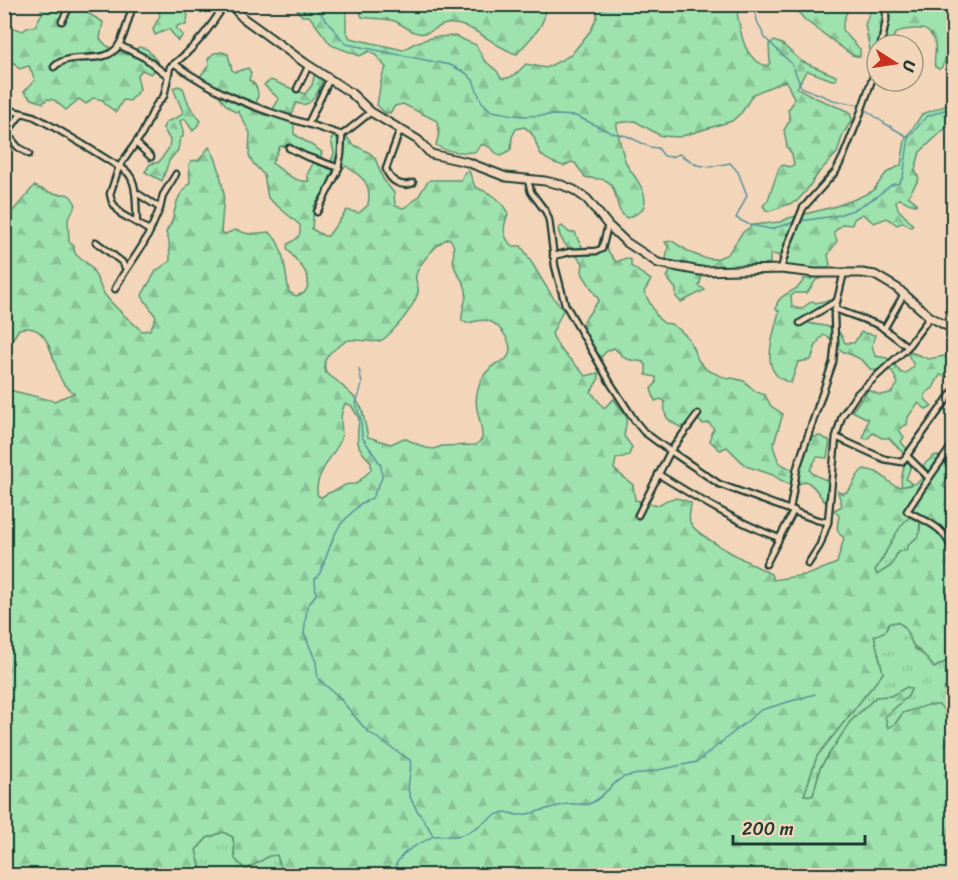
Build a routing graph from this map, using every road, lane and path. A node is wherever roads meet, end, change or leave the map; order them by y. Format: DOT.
graph roads {
  1 [pos="71,4"];
  2 [pos="225,4"];
  3 [pos="230,4"];
  4 [pos="886,4"];
  5 [pos="132,5"];
  6 [pos="62,21"];
  7 [pos="884,33"];
  8 [pos="119,45"];
  9 [pos="174,64"];
  10 [pos="309,65"];
  11 [pos="54,66"];
  12 [pos="168,76"];
  13 [pos="330,78"];
  14 [pos="297,89"];
  15 [pos="867,93"];
  16 [pos="4,106"];
  17 [pos="371,112"];
  18 [pos="21,114"];
  19 [pos="308,124"];
  20 [pos="400,130"];
  21 [pos="6,135"];
  22 [pos="342,135"];
  23 [pos="136,143"];
  24 [pos="289,148"];
  25 [pos="4,153"];
  26 [pos="29,154"];
  27 [pos="151,157"];
  28 [pos="4,161"];
  29 [pos="120,167"];
  30 [pos="339,168"];
  31 [pos="176,174"];
  32 [pos="528,180"];
  33 [pos="413,183"];
  34 [pos="135,192"];
  35 [pos="160,207"];
  36 [pos="317,212"];
  37 [pos="137,223"];
  38 [pos="608,225"];
  39 [pos="150,231"];
  40 [pos="96,242"];
  41 [pos="554,256"];
  42 [pos="126,269"];
  43 [pos="781,269"];
  44 [pos="844,272"];
  45 [pos="115,288"];
  46 [pos="904,294"];
  47 [pos="837,301"];
  48 [pos="835,309"];
  49 [pos="930,317"];
  50 [pos="800,322"];
  51 [pos="884,329"];
  52 [pos="954,330"];
  53 [pos="908,347"];
  54 [pos="954,390"];
  55 [pos="698,414"];
  56 [pos="836,437"];
  57 [pos="954,443"];
  58 [pos="671,450"];
  59 [pos="907,456"];
  60 [pos="658,474"];
  61 [pos="929,478"];
  62 [pos="792,510"];
  63 [pos="638,515"];
  64 [pos="828,522"];
  65 [pos="779,538"];
  66 [pos="954,552"];
  67 [pos="766,564"];
  68 [pos="808,564"];
  1 -- 6 [label="street"];
  2 -- 9 [label="street"];
  3 -- 10 [label="main road"];
  4 -- 7 [label="street"];
  5 -- 8 [label="street"];
  8 -- 11 [label="street"];
  8 -- 12 [label="street"];
  9 -- 12 [label="street"];
  9 -- 19 [label="street"];
  10 -- 13 [label="main road"];
  10 -- 14 [label="street"];
  12 -- 23 [label="street"];
  13 -- 17 [label="main road"];
  13 -- 19 [label="street"];
  15 -- 43 [label="street"];
  16 -- 18 [label="street"];
  17 -- 20 [label="main road"];
  17 -- 22 [label="street"];
  18 -- 21 [label="street"];
  18 -- 29 [label="street"];
  19 -- 22 [label="street"];
  20 -- 32 [label="main road"];
  20 -- 33 [label="street"];
  21 -- 26 [label="street"];
  22 -- 30 [label="street"];
  23 -- 27 [label="street"];
  23 -- 29 [label="street"];
  24 -- 30 [label="street"];
  25 -- 28 [label="street"];
  29 -- 34 [label="street"];
  29 -- 37 [label="street"];
  30 -- 36 [label="street"];
  31 -- 35 [label="street"];
  32 -- 38 [label="main road"];
  32 -- 41 [label="street"];
  34 -- 35 [label="street"];
  34 -- 37 [label="street"];
  35 -- 39 [label="street"];
  37 -- 39 [label="street"];
  38 -- 41 [label="street"];
  38 -- 43 [label="main road"];
  39 -- 42 [label="street"];
  40 -- 42 [label="street"];
  41 -- 58 [label="street"];
  42 -- 45 [label="street"];
  43 -- 44 [label="main road"];
  44 -- 46 [label="main road"];
  44 -- 47 [label="street"];
  46 -- 49 [label="main road"];
  46 -- 51 [label="street"];
  47 -- 48 [label="street"];
  47 -- 50 [label="street"];
  48 -- 51 [label="street"];
  48 -- 62 [label="street"];
  49 -- 52 [label="main road"];
  49 -- 53 [label="street"];
  51 -- 53 [label="street"];
  53 -- 56 [label="street"];
  54 -- 59 [label="street"];
  55 -- 58 [label="street"];
  56 -- 59 [label="street"];
  56 -- 64 [label="street"];
  57 -- 61 [label="street"];
  58 -- 60 [label="street"];
  58 -- 62 [label="street"];
  59 -- 61 [label="street"];
  60 -- 63 [label="street"];
  60 -- 65 [label="street"];
  61 -- 66 [label="street"];
  62 -- 64 [label="street"];
  62 -- 65 [label="street"];
  64 -- 68 [label="street"];
  65 -- 67 [label="street"];
}
